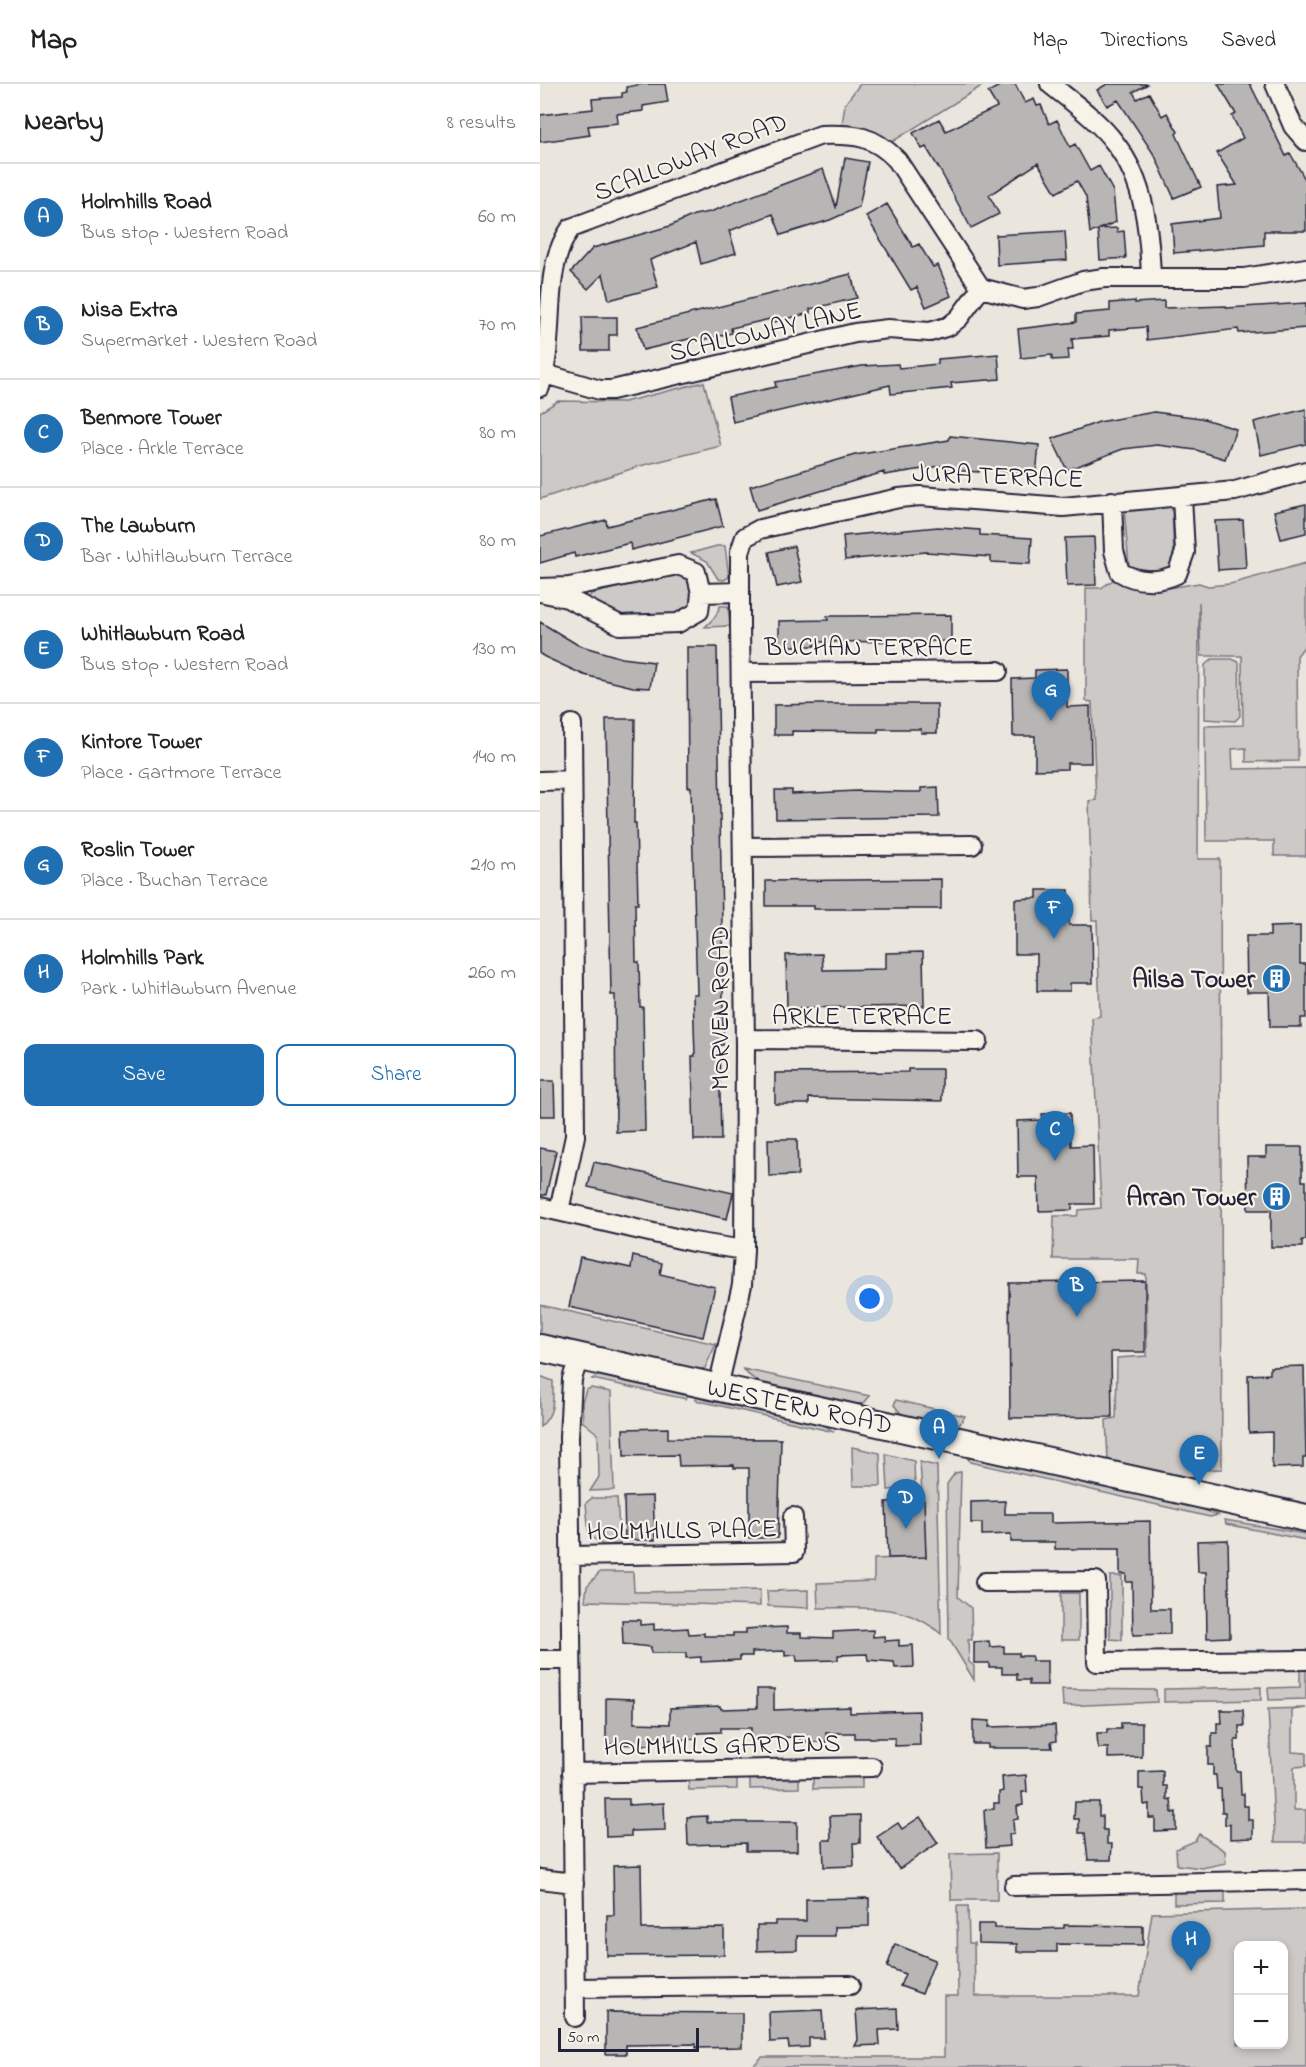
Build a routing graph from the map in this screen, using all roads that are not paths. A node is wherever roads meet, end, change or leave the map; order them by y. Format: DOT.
graph roads {
  1 [pos="1050,84"];
  2 [pos="1275,84"];
  3 [pos="1306,141"];
  4 [pos="1306,268"];
  5 [pos="1151,276"];
  6 [pos="981,288"];
  7 [pos="542,381"];
  8 [pos="1306,471"];
  9 [pos="1182,497"];
  10 [pos="1112,501"];
  11 [pos="540,590"];
  12 [pos="740,591"];
  13 [pos="701,593"];
  14 [pos="740,626"];
  15 [pos="998,671"];
  16 [pos="741,673"];
  17 [pos="572,724"];
  18 [pos="572,780"];
  19 [pos="540,781"];
  20 [pos="972,845"];
  21 [pos="744,847"];
  22 [pos="745,1039"];
  23 [pos="978,1041"];
  24 [pos="540,1207"];
  25 [pos="559,1211"];
  26 [pos="744,1250"];
  27 [pos="540,1348"];
  28 [pos="579,1357"];
  29 [pos="718,1387"];
  30 [pos="793,1517"];
  31 [pos="1306,1518"];
  32 [pos="570,1556"];
  33 [pos="985,1582"];
  34 [pos="540,1660"];
  35 [pos="571,1660"];
  36 [pos="1306,1660"];
  37 [pos="872,1767"];
  38 [pos="572,1773"];
  39 [pos="540,1879"];
  40 [pos="1306,1880"];
  41 [pos="574,1883"];
  42 [pos="1014,1886"];
  43 [pos="850,1985"];
  44 [pos="575,1988"];
  45 [pos="575,2017"];
  1 -- 5 [label="street"];
  2 -- 3 [label="street"];
  4 -- 5 [label="street"];
  5 -- 6 [label="street"];
  6 -- 7 [label="street, SCALLOWAY LANE"];
  6 -- 7 [label="street, SCALLOWAY ROAD"];
  8 -- 9 [label="street, JURA TERRACE"];
  9 -- 10 [label="street, JURA TERRACE"];
  9 -- 10 [label="street"];
  10 -- 12 [label="street, JURA TERRACE"];
  11 -- 13 [label="street"];
  11 -- 13 [label="street"];
  12 -- 13 [label="street"];
  12 -- 14 [label="street, JURA TERRACE"];
  14 -- 16 [label="street, MORVEN ROAD"];
  15 -- 16 [label="street, BUCHAN TERRACE"];
  16 -- 21 [label="street, MORVEN ROAD"];
  17 -- 18 [label="street"];
  18 -- 19 [label="street"];
  18 -- 25 [label="street"];
  20 -- 21 [label="street"];
  21 -- 22 [label="street, MORVEN ROAD"];
  22 -- 23 [label="street, ARKLE TERRACE"];
  22 -- 26 [label="street, MORVEN ROAD"];
  24 -- 25 [label="street"];
  25 -- 26 [label="street"];
  26 -- 29 [label="street, MORVEN ROAD"];
  27 -- 28 [label="street, WESTERN ROAD"];
  28 -- 29 [label="street, WESTERN ROAD"];
  28 -- 32 [label="street"];
  29 -- 31 [label="street, WESTERN ROAD"];
  30 -- 32 [label="street, HOLMHILLS PLACE"];
  32 -- 35 [label="street"];
  33 -- 36 [label="street"];
  34 -- 35 [label="street"];
  35 -- 38 [label="street"];
  37 -- 38 [label="street, HOLMHILLS GARDENS"];
  38 -- 41 [label="street"];
  39 -- 41 [label="street"];
  40 -- 42 [label="street"];
  41 -- 44 [label="street"];
  43 -- 44 [label="street"];
  44 -- 45 [label="street"];
}
